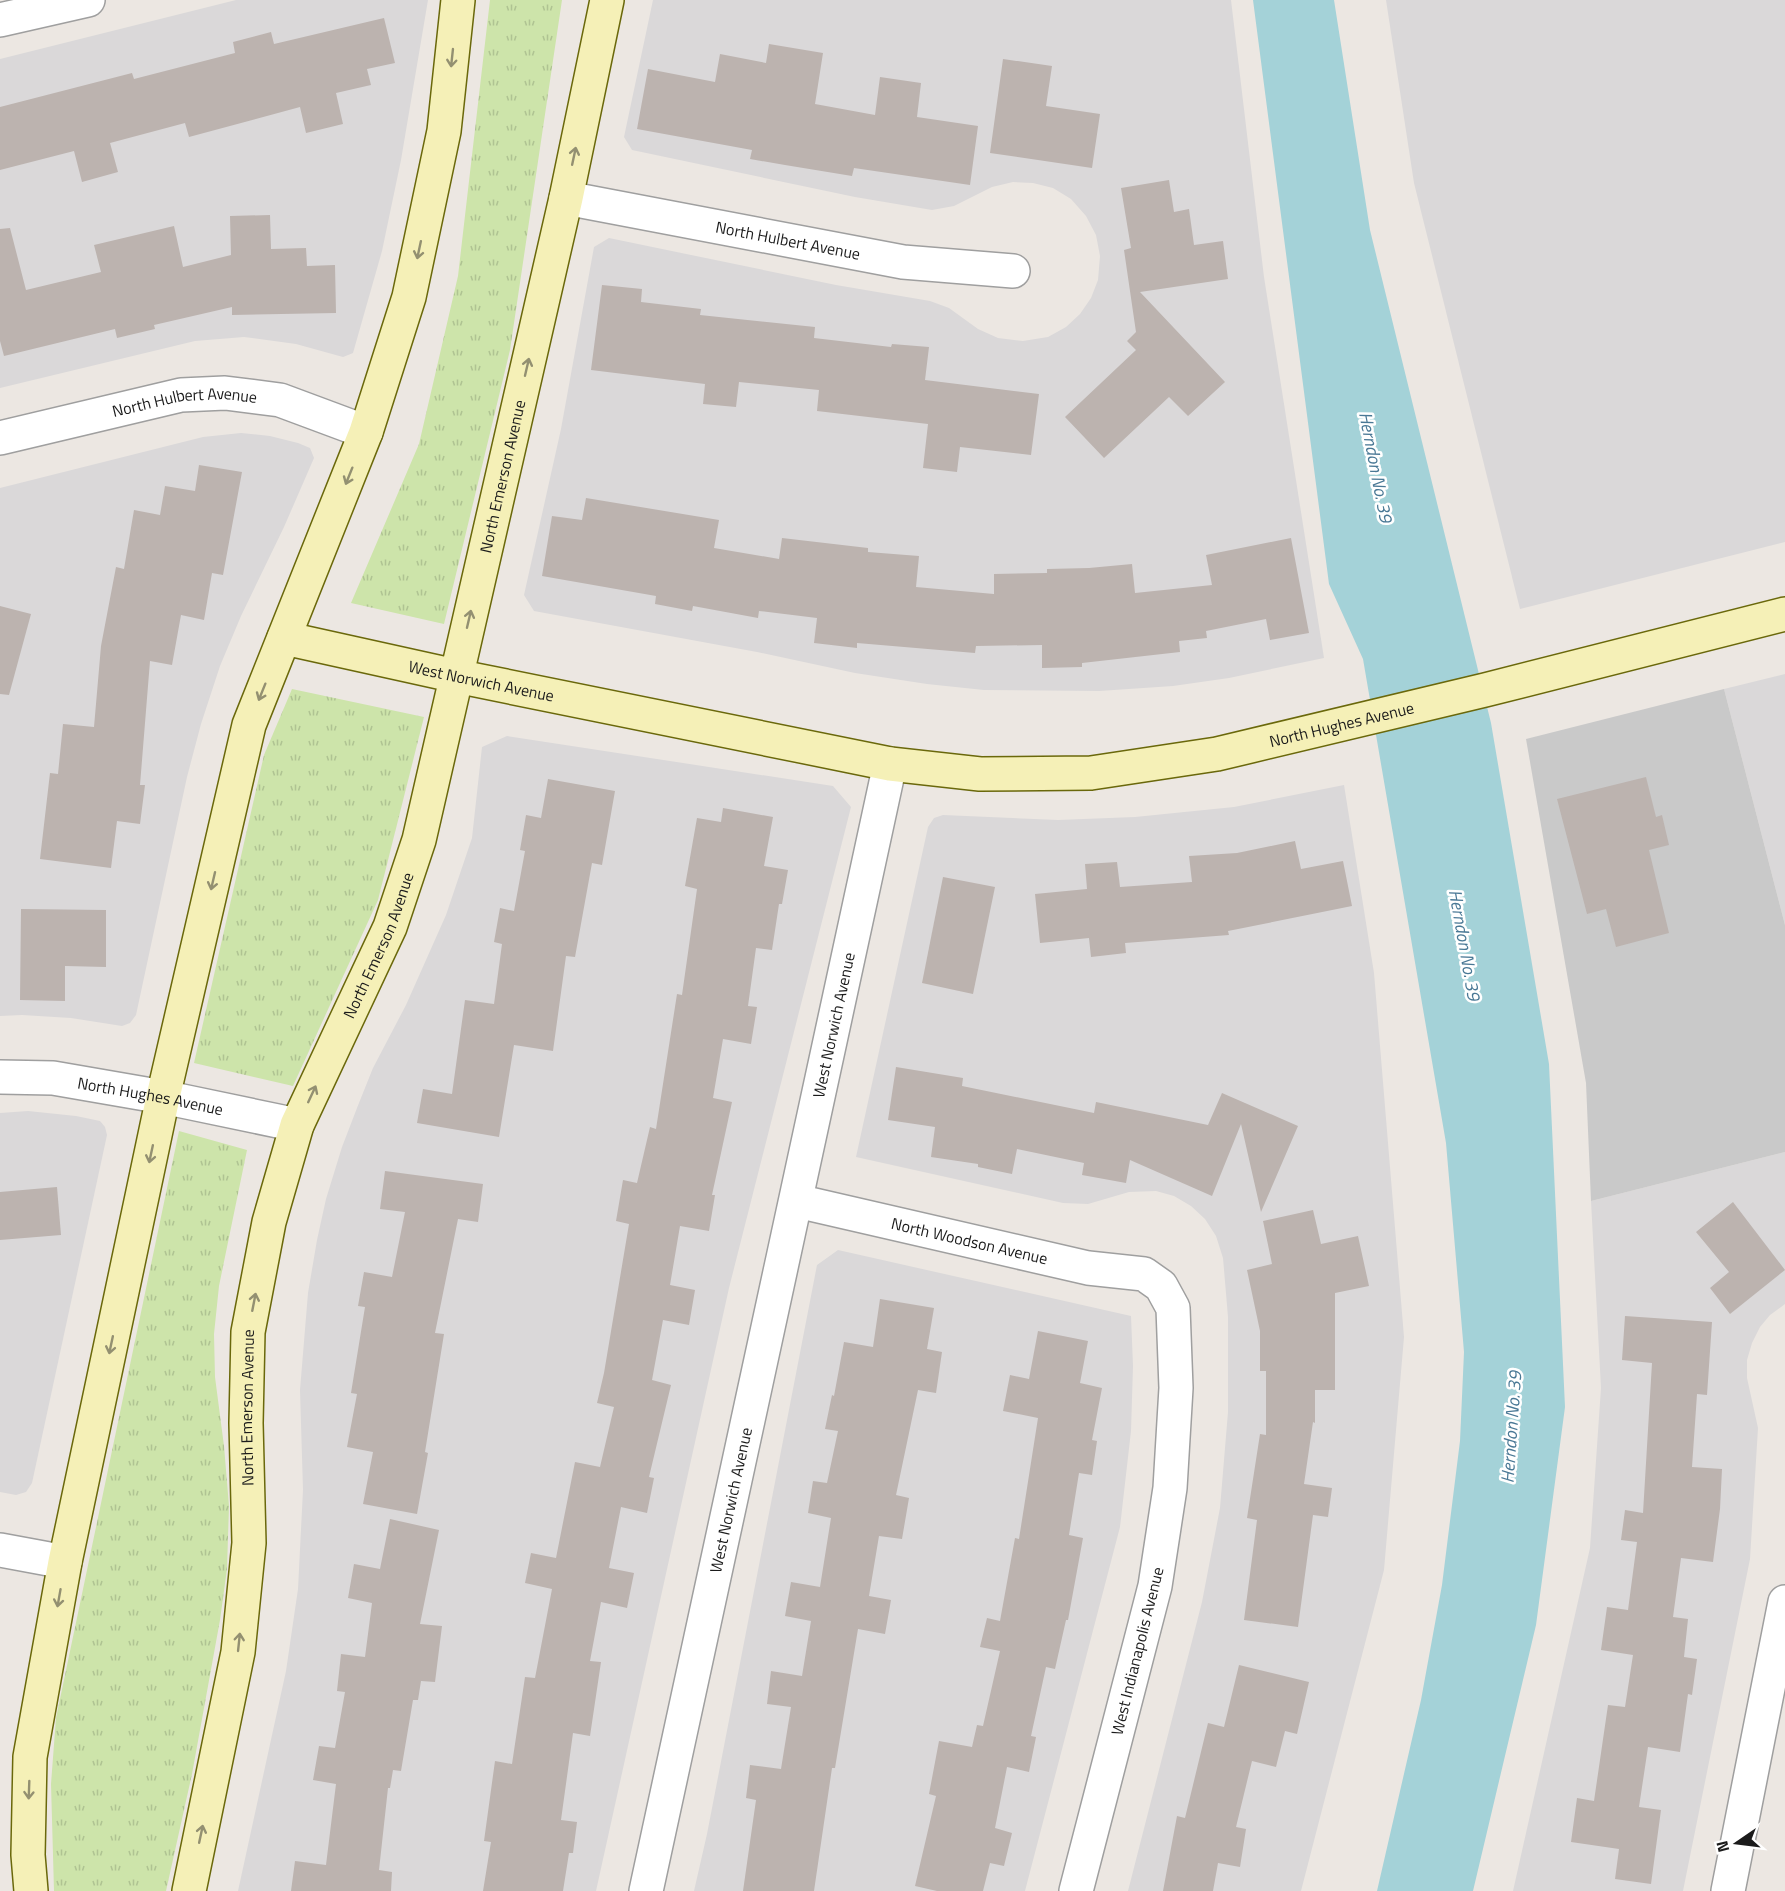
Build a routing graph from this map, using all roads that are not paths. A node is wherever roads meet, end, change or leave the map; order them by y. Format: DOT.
graph roads {
  1 [pos="88,0"];
  2 [pos="458,0"];
  3 [pos="607,0"];
  4 [pos="0,20"];
  5 [pos="566,198"];
  6 [pos="1013,271"];
  7 [pos="366,432"];
  8 [pos="0,438"];
  9 [pos="1785,614"];
  10 [pos="284,638"];
  11 [pos="456,676"];
  12 [pos="890,764"];
  13 [pos="0,1077"];
  14 [pos="163,1097"];
  15 [pos="297,1125"];
  16 [pos="797,1201"];
  17 [pos="1144,1274"];
  18 [pos="0,1550"];
  19 [pos="65,1562"];
  20 [pos="1785,1602"];
  21 [pos="32,1891"];
  22 [pos="189,1891"];
  23 [pos="646,1891"];
  24 [pos="1076,1891"];
  25 [pos="1728,1891"];
  1 -- 4 [label="street"];
  2 -- 7 [label="street, one-way"];
  5 -- 3 [label="street, North Emerson Avenue, one-way"];
  5 -- 6 [label="street, North Hulbert Avenue"];
  11 -- 5 [label="street, North Emerson Avenue, one-way"];
  7 -- 8 [label="street, North Hulbert Avenue"];
  7 -- 10 [label="street, one-way"];
  9 -- 12 [label="street, North Hughes Avenue"];
  10 -- 11 [label="street, West Norwich Avenue"];
  10 -- 14 [label="street, one-way"];
  11 -- 12 [label="street, West Norwich Avenue"];
  15 -- 11 [label="street, North Emerson Avenue, one-way"];
  12 -- 16 [label="street, West Norwich Avenue"];
  13 -- 14 [label="street, North Hughes Avenue"];
  14 -- 15 [label="street, North Hughes Avenue"];
  14 -- 19 [label="street, one-way"];
  22 -- 15 [label="street, North Emerson Avenue, one-way"];
  16 -- 17 [label="street, North Woodson Avenue"];
  16 -- 23 [label="street, West Norwich Avenue"];
  17 -- 24 [label="street, West Indianapolis Avenue"];
  18 -- 19 [label="street"];
  19 -- 21 [label="street, one-way"];
  20 -- 25 [label="street"];
}
